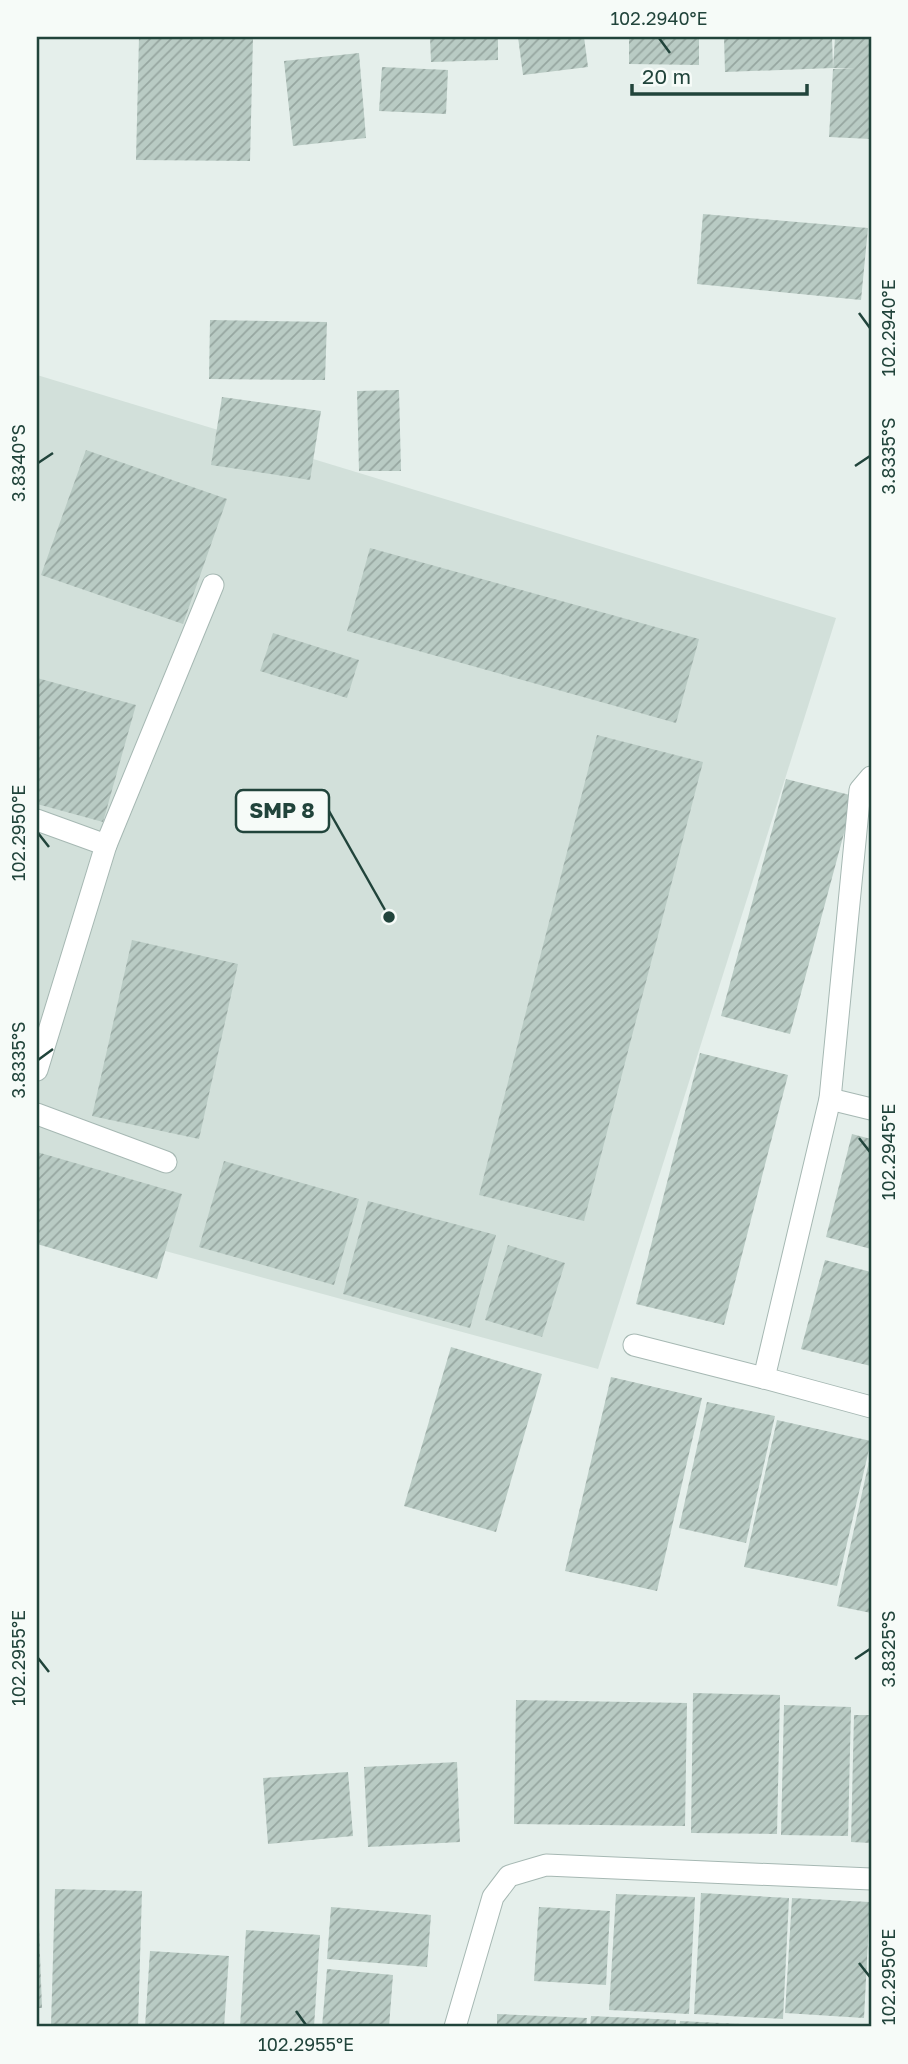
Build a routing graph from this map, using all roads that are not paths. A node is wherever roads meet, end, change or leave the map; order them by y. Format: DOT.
graph roads {
  1 [pos="213,585"];
  2 [pos="871,777"];
  3 [pos="37,820"];
  4 [pos="106,845"];
  5 [pos="37,1070"];
  6 [pos="830,1099"];
  7 [pos="871,1109"];
  8 [pos="37,1114"];
  9 [pos="166,1162"];
  10 [pos="635,1345"];
  11 [pos="764,1377"];
  12 [pos="871,1407"];
  13 [pos="871,1879"];
  14 [pos="455,2027"];
  1 -- 4 [label="street"];
  2 -- 6 [label="street"];
  3 -- 4 [label="street"];
  4 -- 5 [label="street"];
  6 -- 7 [label="street"];
  6 -- 11 [label="street"];
  8 -- 9 [label="street"];
  10 -- 11 [label="street"];
  11 -- 12 [label="street"];
  13 -- 14 [label="street"];
}
